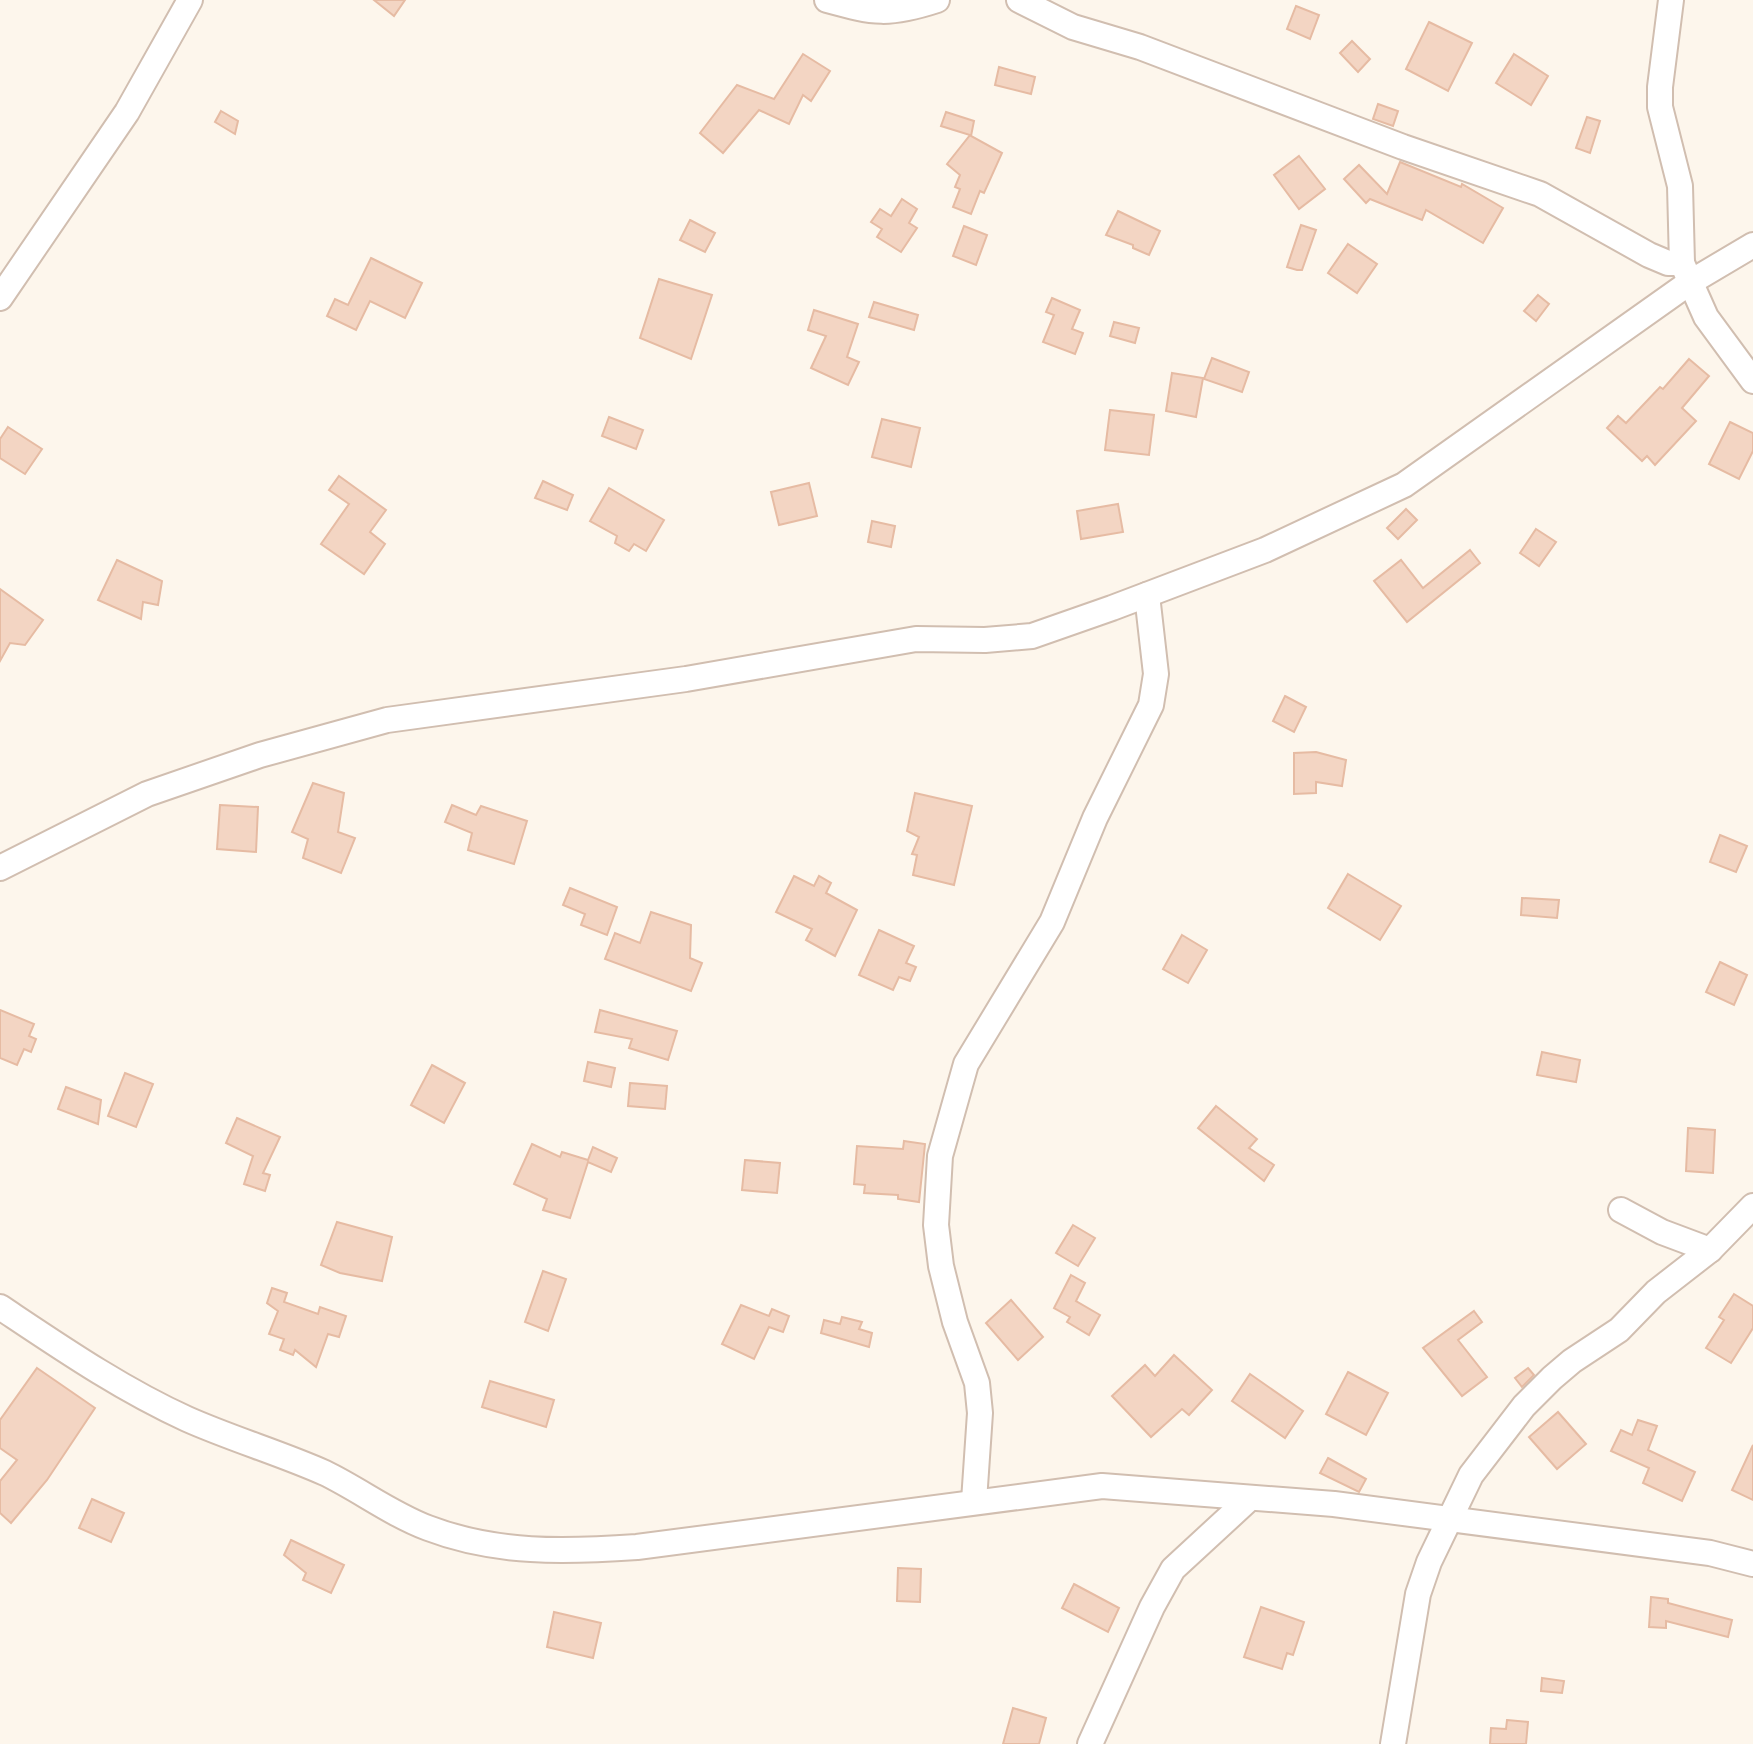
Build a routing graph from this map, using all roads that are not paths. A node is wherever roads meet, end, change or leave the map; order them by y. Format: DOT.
graph roads {
  1 [pos="190,0"];
  2 [pos="827,0"];
  3 [pos="937,0"];
  4 [pos="1019,0"];
  5 [pos="1671,0"];
  6 [pos="1753,245"];
  7 [pos="1686,273"];
  8 [pos="0,298"];
  9 [pos="1753,381"];
  10 [pos="1147,595"];
  11 [pos="0,868"];
  12 [pos="1753,1206"];
  13 [pos="1621,1210"];
  14 [pos="1710,1250"];
  15 [pos="0,1307"];
  16 [pos="1250,1498"];
  17 [pos="974,1501"];
  18 [pos="1448,1519"];
  19 [pos="1753,1564"];
  20 [pos="1090,1744"];
  21 [pos="1393,1744"];
  1 -- 8 [label="street"];
  2 -- 3 [label="street"];
  4 -- 7 [label="street"];
  5 -- 7 [label="street"];
  6 -- 7 [label="street"];
  7 -- 9 [label="street"];
  7 -- 10 [label="street"];
  10 -- 11 [label="street"];
  10 -- 17 [label="street"];
  12 -- 14 [label="street"];
  13 -- 14 [label="street"];
  14 -- 18 [label="street"];
  15 -- 17 [label="street"];
  16 -- 17 [label="street"];
  16 -- 18 [label="street"];
  16 -- 20 [label="street"];
  18 -- 19 [label="street"];
  18 -- 21 [label="street"];
}
